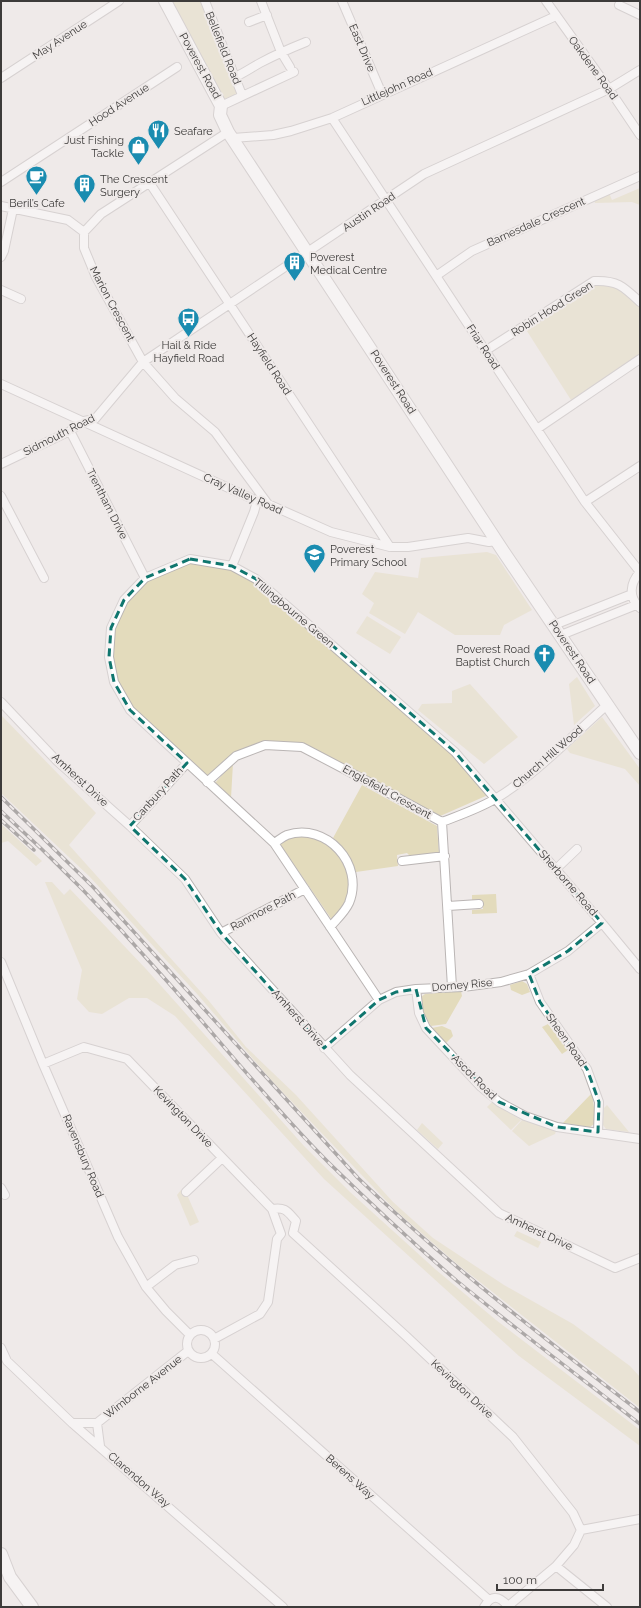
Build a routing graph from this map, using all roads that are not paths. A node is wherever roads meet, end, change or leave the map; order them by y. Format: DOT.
graph roads {
  1 [pos="119,1"];
  2 [pos="165,1"];
  3 [pos="205,1"];
  4 [pos="261,1"];
  5 [pos="342,1"];
  6 [pos="546,1"];
  7 [pos="619,5"];
  8 [pos="267,15"];
  9 [pos="640,15"];
  10 [pos="556,16"];
  11 [pos="249,22"];
  12 [pos="306,42"];
  13 [pos="281,52"];
  14 [pos="177,67"];
  15 [pos="640,70"];
  16 [pos="235,77"];
  17 [pos="1,78"];
  18 [pos="610,89"];
  19 [pos="382,94"];
  20 [pos="242,95"];
  21 [pos="221,106"];
  22 [pos="332,118"];
  23 [pos="231,135"];
  24 [pos="640,135"];
  25 [pos="640,176"];
  26 [pos="1,182"];
  27 [pos="149,182"];
  28 [pos="386,200"];
  29 [pos="1,206"];
  30 [pos="13,209"];
  31 [pos="84,232"];
  32 [pos="308,252"];
  33 [pos="1,257"];
  34 [pos="436,276"];
  35 [pos="1,290"];
  36 [pos="20,299"];
  37 [pos="640,302"];
  38 [pos="229,304"];
  39 [pos="485,351"];
  40 [pos="640,359"];
  41 [pos="143,362"];
  42 [pos="1,384"];
  43 [pos="84,422"];
  44 [pos="536,429"];
  45 [pos="70,431"];
  46 [pos="1,464"];
  47 [pos="640,466"];
  48 [pos="1,496"];
  49 [pos="257,501"];
  50 [pos="585,502"];
  51 [pos="268,504"];
  52 [pos="497,541"];
  53 [pos="390,546"];
  54 [pos="232,566"];
  55 [pos="640,572"];
  56 [pos="44,578"];
  57 [pos="144,578"];
  58 [pos="632,594"];
  59 [pos="638,607"];
  60 [pos="554,625"];
  61 [pos="561,635"];
  62 [pos="1,702"];
  63 [pos="607,705"];
  64 [pos="640,753"];
  65 [pos="187,763"];
  66 [pos="207,782"];
  67 [pos="496,799"];
  68 [pos="442,822"];
  69 [pos="130,826"];
  70 [pos="274,843"];
  71 [pos="578,849"];
  72 [pos="445,856"];
  73 [pos="402,861"];
  74 [pos="556,869"];
  75 [pos="305,890"];
  76 [pos="480,904"];
  77 [pos="448,906"];
  78 [pos="602,923"];
  79 [pos="330,927"];
  80 [pos="221,933"];
  81 [pos="1,962"];
  82 [pos="640,969"];
  83 [pos="529,974"];
  84 [pos="452,987"];
  85 [pos="416,989"];
  86 [pos="379,1000"];
  87 [pos="324,1048"];
  88 [pos="42,1064"];
  89 [pos="598,1132"];
  90 [pos="640,1139"];
  91 [pos="222,1158"];
  92 [pos="186,1192"];
  93 [pos="272,1209"];
  94 [pos="293,1233"];
  95 [pos="281,1234"];
  96 [pos="640,1258"];
  97 [pos="194,1260"];
  98 [pos="146,1287"];
  99 [pos="190,1335"];
  100 [pos="214,1338"];
  101 [pos="1,1348"];
  102 [pos="188,1351"];
  103 [pos="212,1354"];
  104 [pos="72,1423"];
  105 [pos="98,1423"];
  106 [pos="100,1446"];
  107 [pos="640,1519"];
  108 [pos="580,1530"];
  109 [pos="1,1554"];
  110 [pos="556,1566"];
  111 [pos="486,1604"];
  112 [pos="32,1607"];
  113 [pos="283,1607"];
  114 [pos="508,1607"];
  115 [pos="607,1607"];
  1 -- 17 [label="street, May Avenue"];
  2 -- 21 [label="street, Poverest Road"];
  3 -- 16 [label="street, Bellefield Road"];
  4 -- 8 [label="street"];
  5 -- 19 [label="street, East Drive"];
  6 -- 10 [label="street, Oakdene Road"];
  7 -- 9 [label="street"];
  8 -- 11 [label="street"];
  8 -- 13 [label="street"];
  10 -- 18 [label="street, Oakdene Road"];
  10 -- 19 [label="street, Littlejohn Road"];
  12 -- 13 [label="street"];
  13 -- 16 [label="street"];
  13 -- 20 [label="street"];
  14 -- 26 [label="street, Hood Avenue"];
  15 -- 18 [label="street, Austin Road"];
  16 -- 20 [label="street, Bellefield Road"];
  18 -- 24 [label="street, Oakdene Road"];
  18 -- 28 [label="street, Austin Road"];
  19 -- 22 [label="street, Littlejohn Road"];
  20 -- 21 [label="street"];
  21 -- 23 [label="street, Poverest Road"];
  22 -- 23 [label="street, Littlejohn Road"];
  22 -- 28 [label="street, Friar Road"];
  23 -- 27 [label="street"];
  23 -- 32 [label="street, Poverest Road"];
  25 -- 34 [label="street, Barnesdale Crescent"];
  27 -- 31 [label="street"];
  27 -- 38 [label="street, Hayfield Road"];
  28 -- 32 [label="street, Austin Road"];
  28 -- 34 [label="street, Friar Road"];
  29 -- 30 [label="street"];
  30 -- 31 [label="street"];
  30 -- 33 [label="street"];
  31 -- 41 [label="street, Marion Crescent"];
  32 -- 38 [label="street, Austin Road"];
  32 -- 52 [label="street, Poverest Road"];
  34 -- 39 [label="street, Friar Road"];
  35 -- 36 [label="street"];
  37 -- 39 [label="street, Robin Hood Green"];
  38 -- 41 [label="street, Austin Road"];
  38 -- 53 [label="street, Hayfield Road"];
  39 -- 44 [label="street, Friar Road"];
  40 -- 44 [label="street"];
  41 -- 43 [label="street, Sidmouth Road"];
  41 -- 51 [label="street, Marion Crescent"];
  42 -- 43 [label="street, Cray Valley Road"];
  43 -- 45 [label="street, Sidmouth Road"];
  43 -- 49 [label="street, Cray Valley Road"];
  44 -- 50 [label="street, Friar Road"];
  45 -- 46 [label="street, Sidmouth Road"];
  45 -- 57 [label="street, Trentham Drive"];
  47 -- 50 [label="street"];
  48 -- 56 [label="street"];
  49 -- 51 [label="street, Cray Valley Road"];
  49 -- 54 [label="street"];
  50 -- 55 [label="street, Friar Road"];
  51 -- 53 [label="street, Cray Valley Road"];
  52 -- 53 [label="street, Cray Valley Road"];
  52 -- 60 [label="street, Poverest Road"];
  54 -- 57 [label="street, Tillingbourne Green"];
  54 -- 67 [label="street, Tillingbourne Green"];
  55 -- 58 [label="street"];
  57 -- 65 [label="street, Tillingbourne Green"];
  58 -- 59 [label="street"];
  58 -- 60 [label="street"];
  59 -- 61 [label="street"];
  60 -- 61 [label="street, Poverest Road"];
  61 -- 63 [label="street, Poverest Road"];
  62 -- 69 [label="street, Amherst Drive"];
  63 -- 64 [label="street, Poverest Road"];
  63 -- 67 [label="street, Church Hill Wood"];
  65 -- 66 [label="street, Tillingbourne Green"];
  65 -- 69 [label="street, Canbury Path"];
  66 -- 68 [label="street, Englefield Crescent"];
  66 -- 70 [label="street, Tillingbourne Green"];
  67 -- 68 [label="street, Church Hill Wood"];
  67 -- 74 [label="street, Sherborne Road"];
  68 -- 72 [label="street, Englefield Crescent"];
  69 -- 80 [label="street, Amherst Drive"];
  70 -- 75 [label="street, Tillingbourne Green"];
  70 -- 79 [label="street"];
  71 -- 74 [label="street"];
  72 -- 73 [label="street"];
  72 -- 77 [label="street, Englefield Crescent"];
  74 -- 78 [label="street, Sherborne Road"];
  75 -- 79 [label="street, Tillingbourne Green"];
  75 -- 80 [label="street, Ranmore Path"];
  76 -- 77 [label="street"];
  77 -- 84 [label="street, Englefield Crescent"];
  78 -- 82 [label="street, Sherborne Road"];
  78 -- 83 [label="street, Dorney Rise"];
  79 -- 86 [label="street, Tillingbourne Green"];
  80 -- 87 [label="street, Amherst Drive"];
  81 -- 88 [label="street, Ravensbury Road"];
  83 -- 84 [label="street, Dorney Rise"];
  83 -- 89 [label="street, Sheen Road"];
  84 -- 85 [label="street, Dorney Rise"];
  85 -- 86 [label="street, Dorney Rise"];
  85 -- 89 [label="street, Ascot Road"];
  86 -- 87 [label="street, Dorney Rise"];
  87 -- 96 [label="street, Amherst Drive"];
  88 -- 91 [label="street, Kevington Drive"];
  88 -- 98 [label="street, Ravensbury Road"];
  89 -- 90 [label="street, Ascot Road"];
  91 -- 92 [label="street"];
  91 -- 93 [label="street, Kevington Drive"];
  93 -- 94 [label="street, Kevington Drive"];
  93 -- 95 [label="street"];
  94 -- 95 [label="street"];
  94 -- 108 [label="street, Kevington Drive"];
  95 -- 100 [label="street"];
  97 -- 98 [label="street"];
  98 -- 99 [label="street, Ravensbury Road"];
  99 -- 100 [label="street"];
  99 -- 102 [label="street"];
  100 -- 103 [label="street"];
  101 -- 104 [label="street, Clarendon Way"];
  102 -- 103 [label="street"];
  102 -- 105 [label="street, Wimborne Avenue"];
  103 -- 111 [label="street, Berens Way"];
  104 -- 105 [label="street, Wimborne Avenue"];
  104 -- 106 [label="street, Clarendon Way"];
  105 -- 106 [label="street"];
  106 -- 113 [label="street, Clarendon Way"];
  107 -- 108 [label="street"];
  108 -- 110 [label="street"];
  109 -- 112 [label="street"];
  110 -- 114 [label="street"];
  110 -- 115 [label="street"];
  111 -- 114 [label="street, Berens Way"];
}
